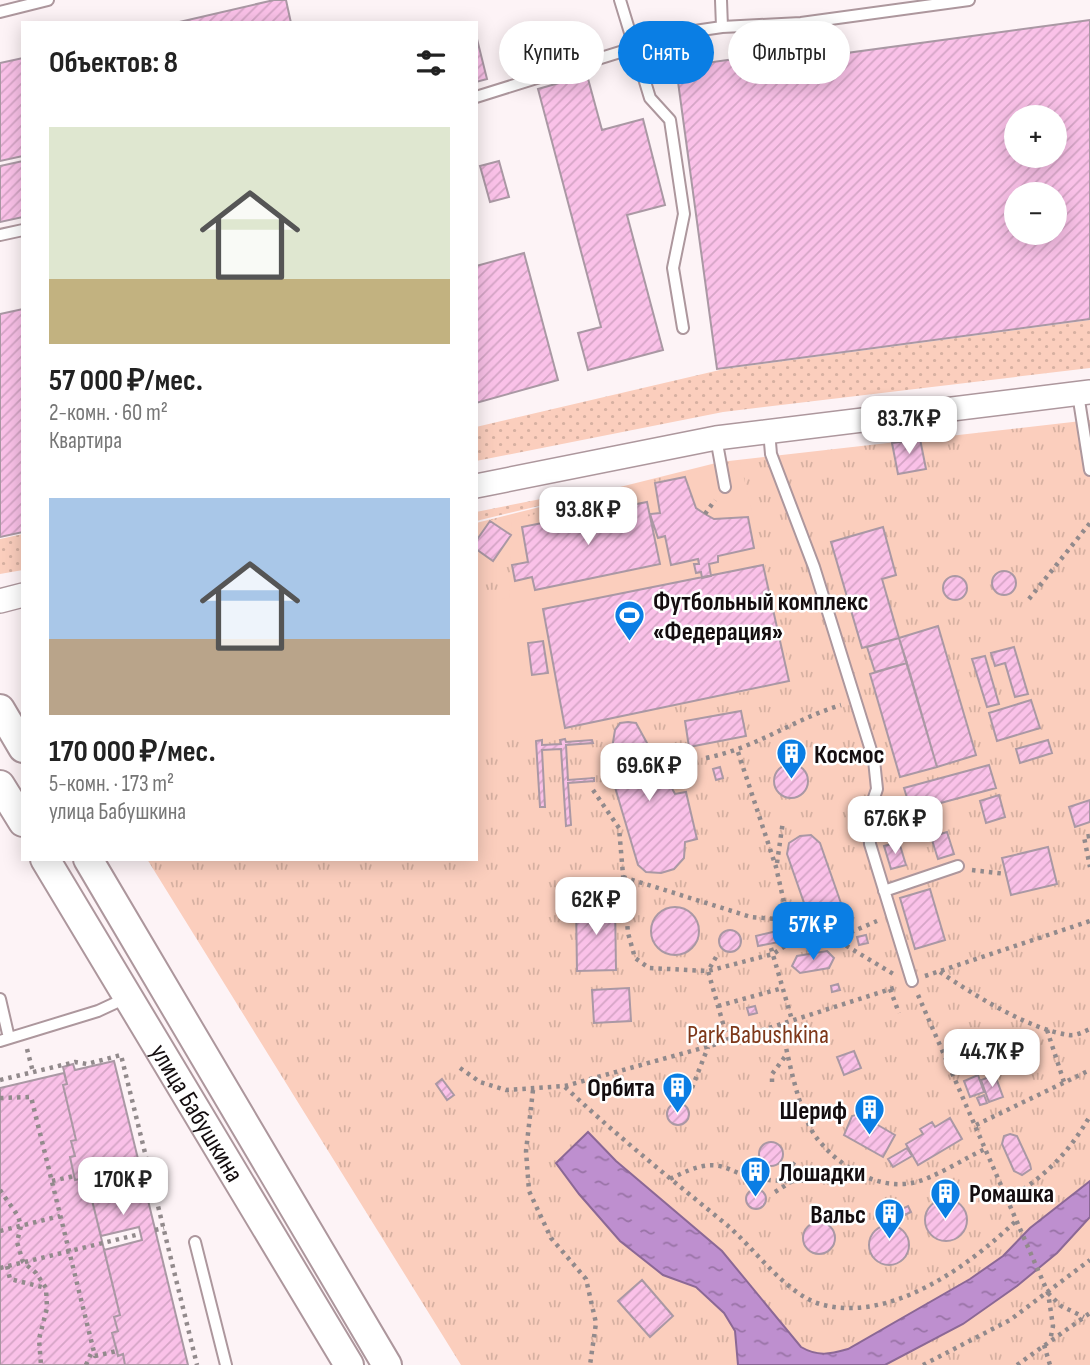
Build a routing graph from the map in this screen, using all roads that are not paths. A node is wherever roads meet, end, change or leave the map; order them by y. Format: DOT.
graph roads {
  1 [pos="48,0"];
  2 [pos="620,0"];
  3 [pos="721,0"];
  4 [pos="969,0"];
  5 [pos="0,12"];
  6 [pos="627,21"];
  7 [pos="722,27"];
  8 [pos="714,28"];
  9 [pos="618,53"];
  10 [pos="646,84"];
  11 [pos="478,96"];
  12 [pos="21,230"];
  13 [pos="0,235"];
  14 [pos="683,328"];
  15 [pos="1084,393"];
  16 [pos="769,431"];
  17 [pos="716,438"];
  18 [pos="1090,470"];
  19 [pos="478,486"];
  20 [pos="724,487"];
  21 [pos="21,596"];
  22 [pos="0,601"];
  23 [pos="0,709"];
  24 [pos="21,745"];
  25 [pos="0,785"];
  26 [pos="21,819"];
  27 [pos="46,861"];
  28 [pos="89,861"];
  29 [pos="958,866"];
  30 [pos="884,891"];
  31 [pos="912,981"];
  32 [pos="129,997"];
  33 [pos="0,999"];
  34 [pos="5,1040"];
  35 [pos="195,1242"];
  36 [pos="226,1365"];
  37 [pos="349,1365"];
  38 [pos="387,1365"];
  1 -- 5 [label="lane"];
  2 -- 6 [label="lane"];
  3 -- 7 [label="lane"];
  4 -- 7 [label="lane"];
  7 -- 8 [label="lane"];
  9 -- 11 [label="lane"];
  10 -- 14 [label="lane"];
  12 -- 13 [label="lane"];
  15 -- 16 [label="street"];
  15 -- 18 [label="lane"];
  16 -- 17 [label="street"];
  16 -- 30 [label="lane"];
  17 -- 19 [label="street"];
  17 -- 20 [label="lane"];
  21 -- 22 [label="street"];
  23 -- 24 [label="street"];
  25 -- 26 [label="street"];
  27 -- 32 [label="street, улица Бабушкина"];
  28 -- 38 [label="street, улица Бабушкина"];
  29 -- 30 [label="lane"];
  30 -- 31 [label="lane"];
  32 -- 34 [label="lane"];
  32 -- 37 [label="street, улица Бабушкина"];
  33 -- 34 [label="lane"];
  35 -- 36 [label="lane"];
}
